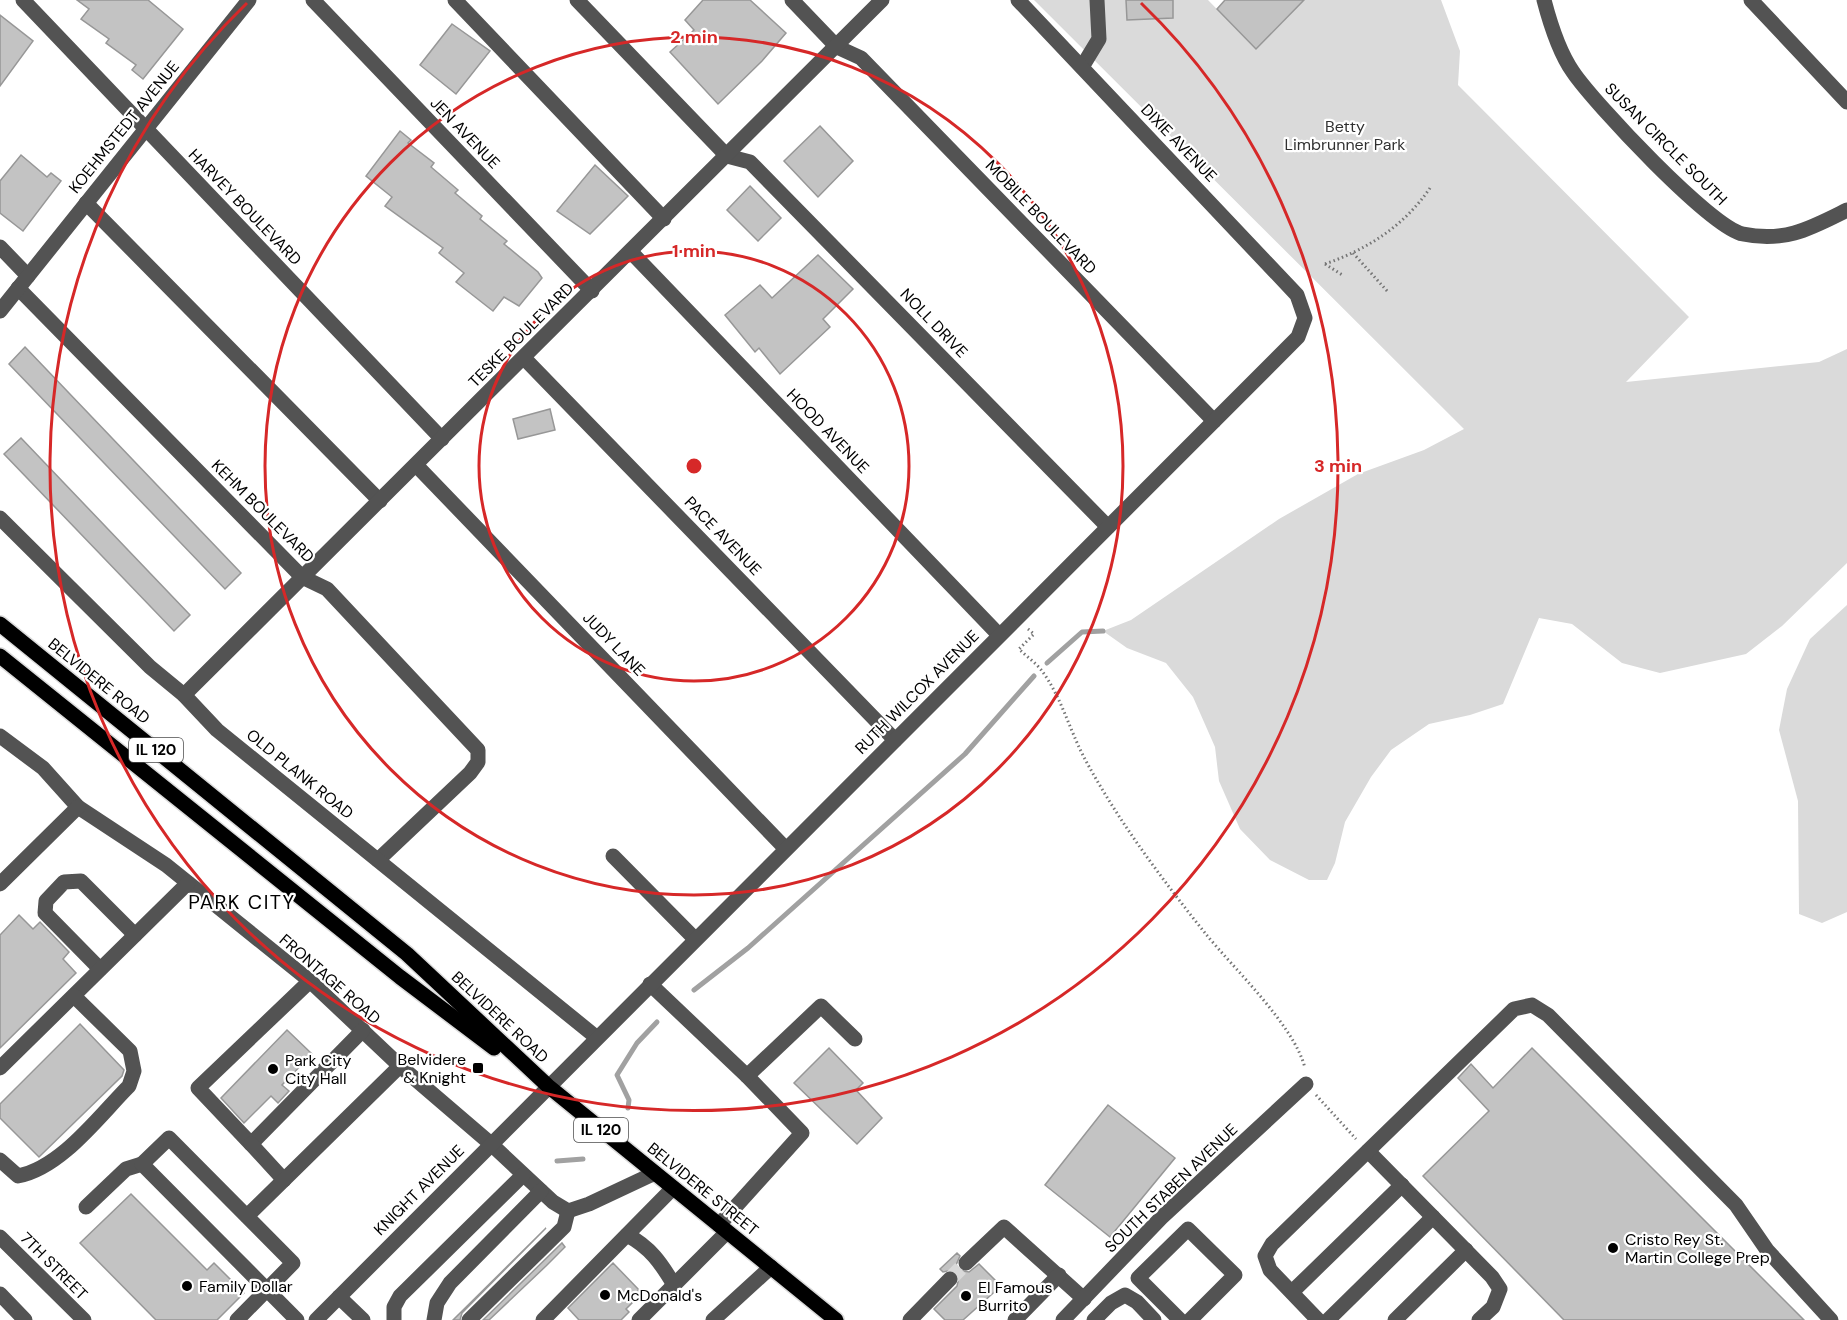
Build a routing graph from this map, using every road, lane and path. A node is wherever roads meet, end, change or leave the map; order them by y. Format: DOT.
graph roads {
  1 [pos="23,0"];
  2 [pos="249,0"];
  3 [pos="313,0"];
  4 [pos="455,0"];
  5 [pos="577,0"];
  6 [pos="792,0"];
  7 [pos="882,0"];
  8 [pos="1018,0"];
  9 [pos="1097,0"];
  10 [pos="1544,0"];
  11 [pos="1751,0"];
  12 [pos="837,47"];
  13 [pos="1082,67"];
  14 [pos="1847,102"];
  15 [pos="146,129"];
  16 [pos="727,156"];
  17 [pos="1430,188"];
  18 [pos="86,203"];
  19 [pos="1847,210"];
  20 [pos="664,219"];
  21 [pos="0,247"];
  22 [pos="631,252"];
  23 [pos="1353,253"];
  24 [pos="1344,276"];
  25 [pos="23,282"];
  26 [pos="592,291"];
  27 [pos="1388,292"];
  28 [pos="0,311"];
  29 [pos="1305,318"];
  30 [pos="524,358"];
  31 [pos="1214,421"];
  32 [pos="442,439"];
  33 [pos="416,465"];
  34 [pos="380,501"];
  35 [pos="0,518"];
  36 [pos="1108,526"];
  37 [pos="302,577"];
  38 [pos="0,624"];
  39 [pos="999,635"];
  40 [pos="0,656"];
  41 [pos="1028,657"];
  42 [pos="184,694"];
  43 [pos="0,736"];
  44 [pos="895,740"];
  45 [pos="78,807"];
  46 [pos="785,848"];
  47 [pos="613,856"];
  48 [pos="378,860"];
  49 [pos="188,883"];
  50 [pos="0,884"];
  51 [pos="135,935"];
  52 [pos="695,939"];
  53 [pos="100,969"];
  54 [pos="310,981"];
  55 [pos="650,984"];
  56 [pos="74,996"];
  57 [pos="363,1030"];
  58 [pos="596,1037"];
  59 [pos="855,1039"];
  60 [pos="400,1066"];
  61 [pos="0,1068"];
  62 [pos="747,1076"];
  63 [pos="1306,1084"];
  64 [pos="548,1086"];
  65 [pos="491,1143"];
  66 [pos="251,1144"];
  67 [pos="1368,1151"];
  68 [pos="0,1160"];
  69 [pos="142,1164"];
  70 [pos="655,1173"];
  71 [pos="523,1174"];
  72 [pos="284,1180"];
  73 [pos="1402,1185"];
  74 [pos="673,1188"];
  75 [pos="541,1191"];
  76 [pos="86,1207"];
  77 [pos="568,1211"];
  78 [pos="247,1216"];
  79 [pos="1433,1217"];
  80 [pos="723,1228"];
  81 [pos="627,1235"];
  82 [pos="2,1242"];
  83 [pos="1466,1250"];
  84 [pos="966,1263"];
  85 [pos="771,1267"];
  86 [pos="1059,1275"];
  87 [pos="950,1279"];
  88 [pos="674,1285"];
  89 [pos="267,1290"];
  90 [pos="1292,1292"];
  91 [pos="0,1294"];
  92 [pos="339,1297"];
  93 [pos="1084,1299"];
  94 [pos="326,1317"];
  95 [pos="25,1320"];
  96 [pos="84,1320"];
  97 [pos="237,1320"];
  98 [pos="297,1320"];
  99 [pos="363,1320"];
  100 [pos="394,1320"];
  101 [pos="434,1320"];
  102 [pos="469,1320"];
  103 [pos="543,1320"];
  104 [pos="639,1320"];
  105 [pos="713,1320"];
  106 [pos="836,1320"];
  107 [pos="910,1320"];
  108 [pos="1015,1320"];
  109 [pos="1063,1320"];
  110 [pos="1094,1320"];
  111 [pos="1155,1320"];
  112 [pos="1180,1320"];
  113 [pos="1190,1320"];
  114 [pos="1318,1320"];
  115 [pos="1328,1320"];
  116 [pos="1395,1320"];
  117 [pos="1479,1320"];
  118 [pos="1831,1320"];
  1 -- 15 [label="street, HARVEY BOULEVARD"];
  2 -- 15 [label="street, KOEHMSTEDT AVENUE"];
  3 -- 26 [label="street, JEN AVENUE"];
  4 -- 20 [label="street"];
  5 -- 16 [label="street"];
  6 -- 12 [label="street, MOBILE BOULEVARD"];
  7 -- 12 [label="street, TESKE BOULEVARD"];
  8 -- 13 [label="street, DIXIE AVENUE"];
  9 -- 13 [label="street"];
  10 -- 19 [label="street, SUSAN CIRCLE SOUTH"];
  11 -- 14 [label="street"];
  12 -- 16 [label="street, TESKE BOULEVARD"];
  12 -- 31 [label="street, MOBILE BOULEVARD"];
  13 -- 29 [label="street, DIXIE AVENUE"];
  15 -- 18 [label="street, KOEHMSTEDT AVENUE"];
  15 -- 32 [label="street, HARVEY BOULEVARD"];
  16 -- 20 [label="street, TESKE BOULEVARD"];
  16 -- 36 [label="street, NOLL DRIVE"];
  17 -- 23 [label="path"];
  18 -- 25 [label="street, KOEHMSTEDT AVENUE"];
  18 -- 34 [label="street"];
  20 -- 22 [label="street, TESKE BOULEVARD"];
  21 -- 25 [label="street, KEHM BOULEVARD"];
  22 -- 26 [label="street, TESKE BOULEVARD"];
  22 -- 39 [label="street, HOOD AVENUE"];
  23 -- 24 [label="path"];
  23 -- 27 [label="path"];
  25 -- 28 [label="street, KOEHMSTEDT AVENUE"];
  25 -- 37 [label="street, KEHM BOULEVARD"];
  26 -- 30 [label="street, TESKE BOULEVARD"];
  29 -- 31 [label="street, RUTH WILCOX AVENUE"];
  30 -- 32 [label="street, TESKE BOULEVARD"];
  30 -- 44 [label="street, PACE AVENUE"];
  31 -- 36 [label="street, RUTH WILCOX AVENUE"];
  32 -- 33 [label="street, TESKE BOULEVARD"];
  33 -- 34 [label="street, TESKE BOULEVARD"];
  33 -- 46 [label="street, JUDY LANE"];
  34 -- 37 [label="street, TESKE BOULEVARD"];
  35 -- 42 [label="street, OLD PLANK ROAD"];
  36 -- 39 [label="street, RUTH WILCOX AVENUE"];
  37 -- 42 [label="street, TESKE BOULEVARD"];
  37 -- 48 [label="street, KEHM BOULEVARD"];
  38 -- 64 [label="main road, BELVIDERE ROAD / IL 120"];
  39 -- 44 [label="street, RUTH WILCOX AVENUE"];
  40 -- 64 [label="main road, BELVIDERE ROAD / IL 120"];
  41 -- 63 [label="path"];
  42 -- 48 [label="street, OLD PLANK ROAD"];
  43 -- 45 [label="street, FRONTAGE ROAD"];
  44 -- 46 [label="street, RUTH WILCOX AVENUE"];
  45 -- 49 [label="street, FRONTAGE ROAD"];
  45 -- 50 [label="street"];
  46 -- 52 [label="street, RUTH WILCOX AVENUE"];
  47 -- 52 [label="street"];
  48 -- 58 [label="street, OLD PLANK ROAD"];
  49 -- 51 [label="street"];
  49 -- 54 [label="street, FRONTAGE ROAD"];
  51 -- 53 [label="street"];
  51 -- 53 [label="street"];
  52 -- 55 [label="street, RUTH WILCOX AVENUE"];
  53 -- 56 [label="street"];
  54 -- 57 [label="street, FRONTAGE ROAD"];
  54 -- 66 [label="street"];
  55 -- 58 [label="street, RUTH WILCOX AVENUE"];
  55 -- 62 [label="street"];
  56 -- 61 [label="street"];
  56 -- 68 [label="street"];
  57 -- 60 [label="street, FRONTAGE ROAD"];
  57 -- 66 [label="street"];
  58 -- 64 [label="street, RUTH WILCOX AVENUE"];
  59 -- 62 [label="street"];
  60 -- 65 [label="street, FRONTAGE ROAD"];
  60 -- 72 [label="street"];
  62 -- 80 [label="street"];
  63 -- 67 [label="path"];
  63 -- 93 [label="street, SOUTH STABEN AVENUE"];
  64 -- 65 [label="street, KNIGHT AVENUE"];
  64 -- 70 [label="main road, BELVIDERE STREET / IL 120"];
  65 -- 71 [label="street, FRONTAGE ROAD"];
  65 -- 92 [label="street, KNIGHT AVENUE"];
  66 -- 72 [label="street"];
  67 -- 73 [label="street"];
  67 -- 90 [label="street"];
  67 -- 118 [label="street"];
  69 -- 76 [label="street"];
  69 -- 78 [label="street"];
  69 -- 89 [label="street"];
  70 -- 74 [label="main road, BELVIDERE STREET / IL 120"];
  70 -- 77 [label="street"];
  71 -- 75 [label="street, FRONTAGE ROAD"];
  71 -- 100 [label="street"];
  72 -- 78 [label="street"];
  73 -- 79 [label="street"];
  73 -- 90 [label="street"];
  74 -- 80 [label="main road, BELVIDERE STREET / IL 120"];
  74 -- 81 [label="street"];
  75 -- 77 [label="street, FRONTAGE ROAD"];
  75 -- 101 [label="street"];
  77 -- 102 [label="street"];
  78 -- 89 [label="street"];
  79 -- 83 [label="street"];
  79 -- 115 [label="street"];
  80 -- 85 [label="main road, BELVIDERE STREET / IL 120"];
  80 -- 88 [label="street"];
  81 -- 88 [label="street"];
  81 -- 103 [label="street"];
  82 -- 96 [label="street, 7TH STREET"];
  83 -- 116 [label="street"];
  83 -- 117 [label="street"];
  84 -- 86 [label="street"];
  85 -- 105 [label="street"];
  85 -- 106 [label="main road, BELVIDERE STREET / IL 120"];
  86 -- 93 [label="street"];
  86 -- 108 [label="street"];
  87 -- 107 [label="street"];
  88 -- 104 [label="street"];
  89 -- 97 [label="street"];
  89 -- 98 [label="street"];
  90 -- 114 [label="street"];
  91 -- 95 [label="street"];
  92 -- 94 [label="street, KNIGHT AVENUE"];
  92 -- 99 [label="street"];
  93 -- 109 [label="street, SOUTH STABEN AVENUE"];
  110 -- 111 [label="street"];
  112 -- 113 [label="street"];
}
